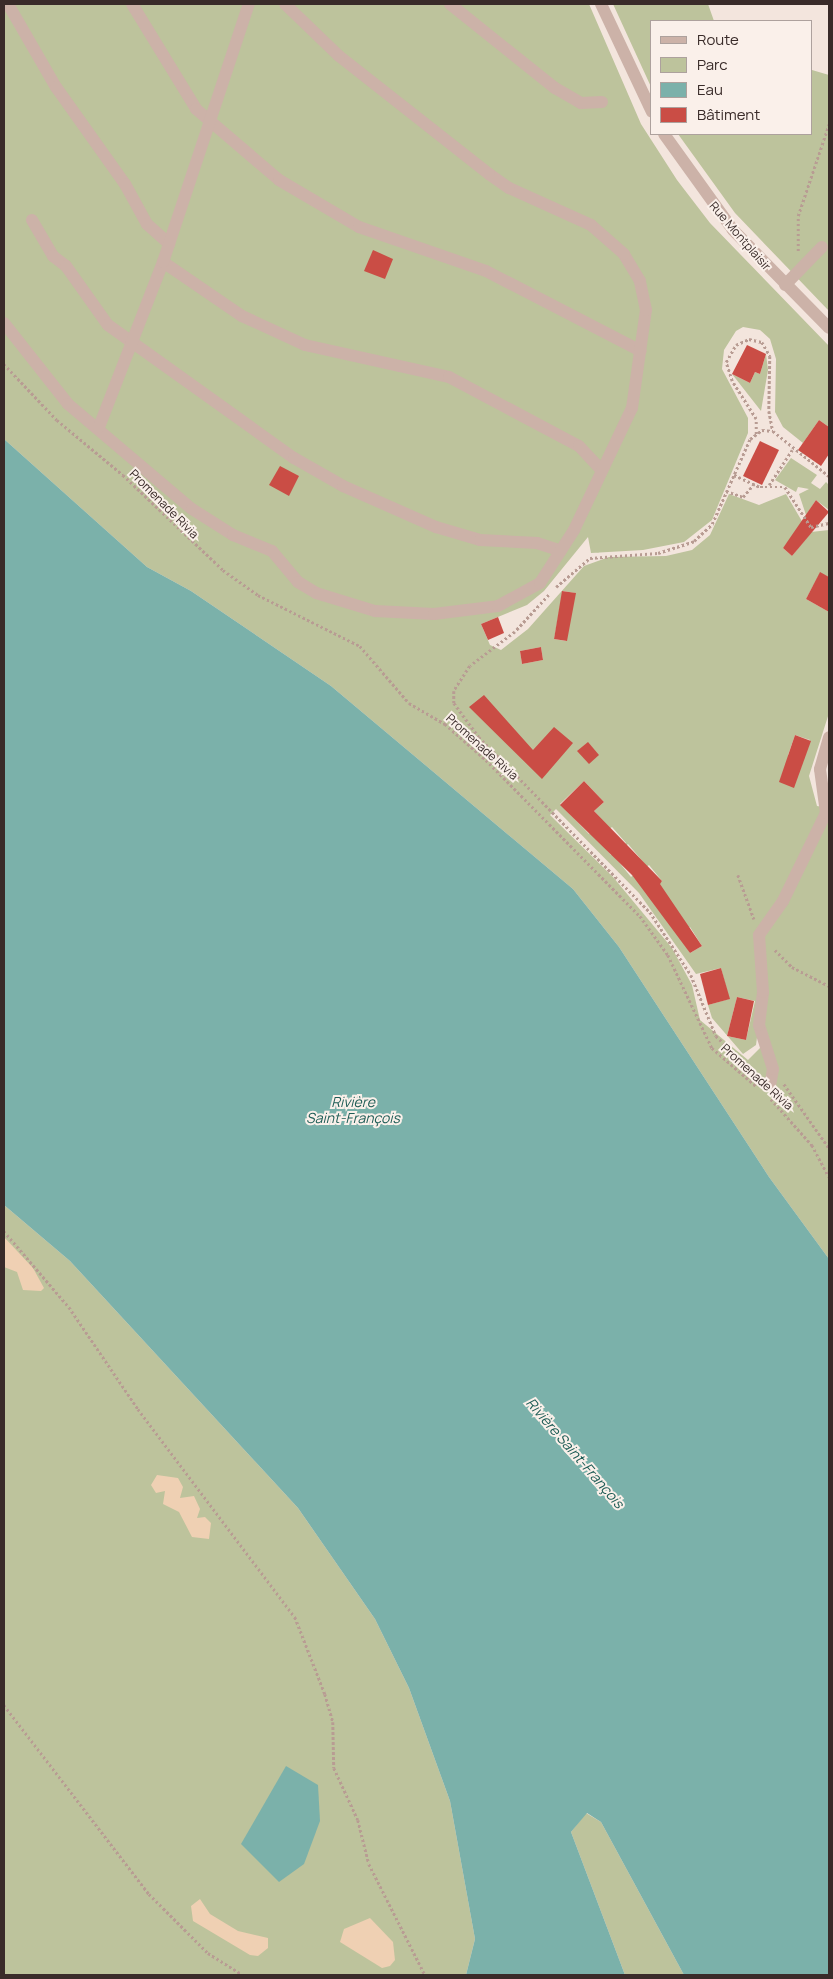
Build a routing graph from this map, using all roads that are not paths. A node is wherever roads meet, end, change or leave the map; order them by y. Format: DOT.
graph roads {
  1 [pos="8,4"];
  2 [pos="132,4"];
  3 [pos="249,4"];
  4 [pos="285,4"];
  5 [pos="450,4"];
  6 [pos="601,4"];
  7 [pos="602,102"];
  8 [pos="650,108"];
  9 [pos="209,124"];
  10 [pos="665,135"];
  11 [pos="32,220"];
  12 [pos="169,244"];
  13 [pos="822,247"];
  14 [pos="163,262"];
  15 [pos="784,285"];
  16 [pos="4,323"];
  17 [pos="829,328"];
  18 [pos="132,341"];
  19 [pos="641,351"];
  20 [pos="99,427"];
  21 [pos="602,470"];
  22 [pos="561,552"];
  23 [pos="829,737"];
  24 [pos="828,802"];
  25 [pos="769,1089"];
  1 -- 12 [label="street"];
  2 -- 9 [label="street"];
  3 -- 9 [label="street"];
  4 -- 19 [label="street"];
  5 -- 7 [label="street"];
  6 -- 8 [label="street"];
  9 -- 12 [label="street"];
  9 -- 19 [label="street"];
  10 -- 15 [label="street, Rue Montplaisir"];
  11 -- 18 [label="street"];
  12 -- 14 [label="street"];
  13 -- 15 [label="street"];
  14 -- 18 [label="street"];
  14 -- 21 [label="street"];
  15 -- 17 [label="street, Rue Montplaisir"];
  16 -- 20 [label="street"];
  18 -- 20 [label="street"];
  18 -- 22 [label="street"];
  19 -- 21 [label="street"];
  20 -- 22 [label="street"];
  21 -- 22 [label="street"];
  23 -- 24 [label="street"];
  24 -- 25 [label="street"];
}
